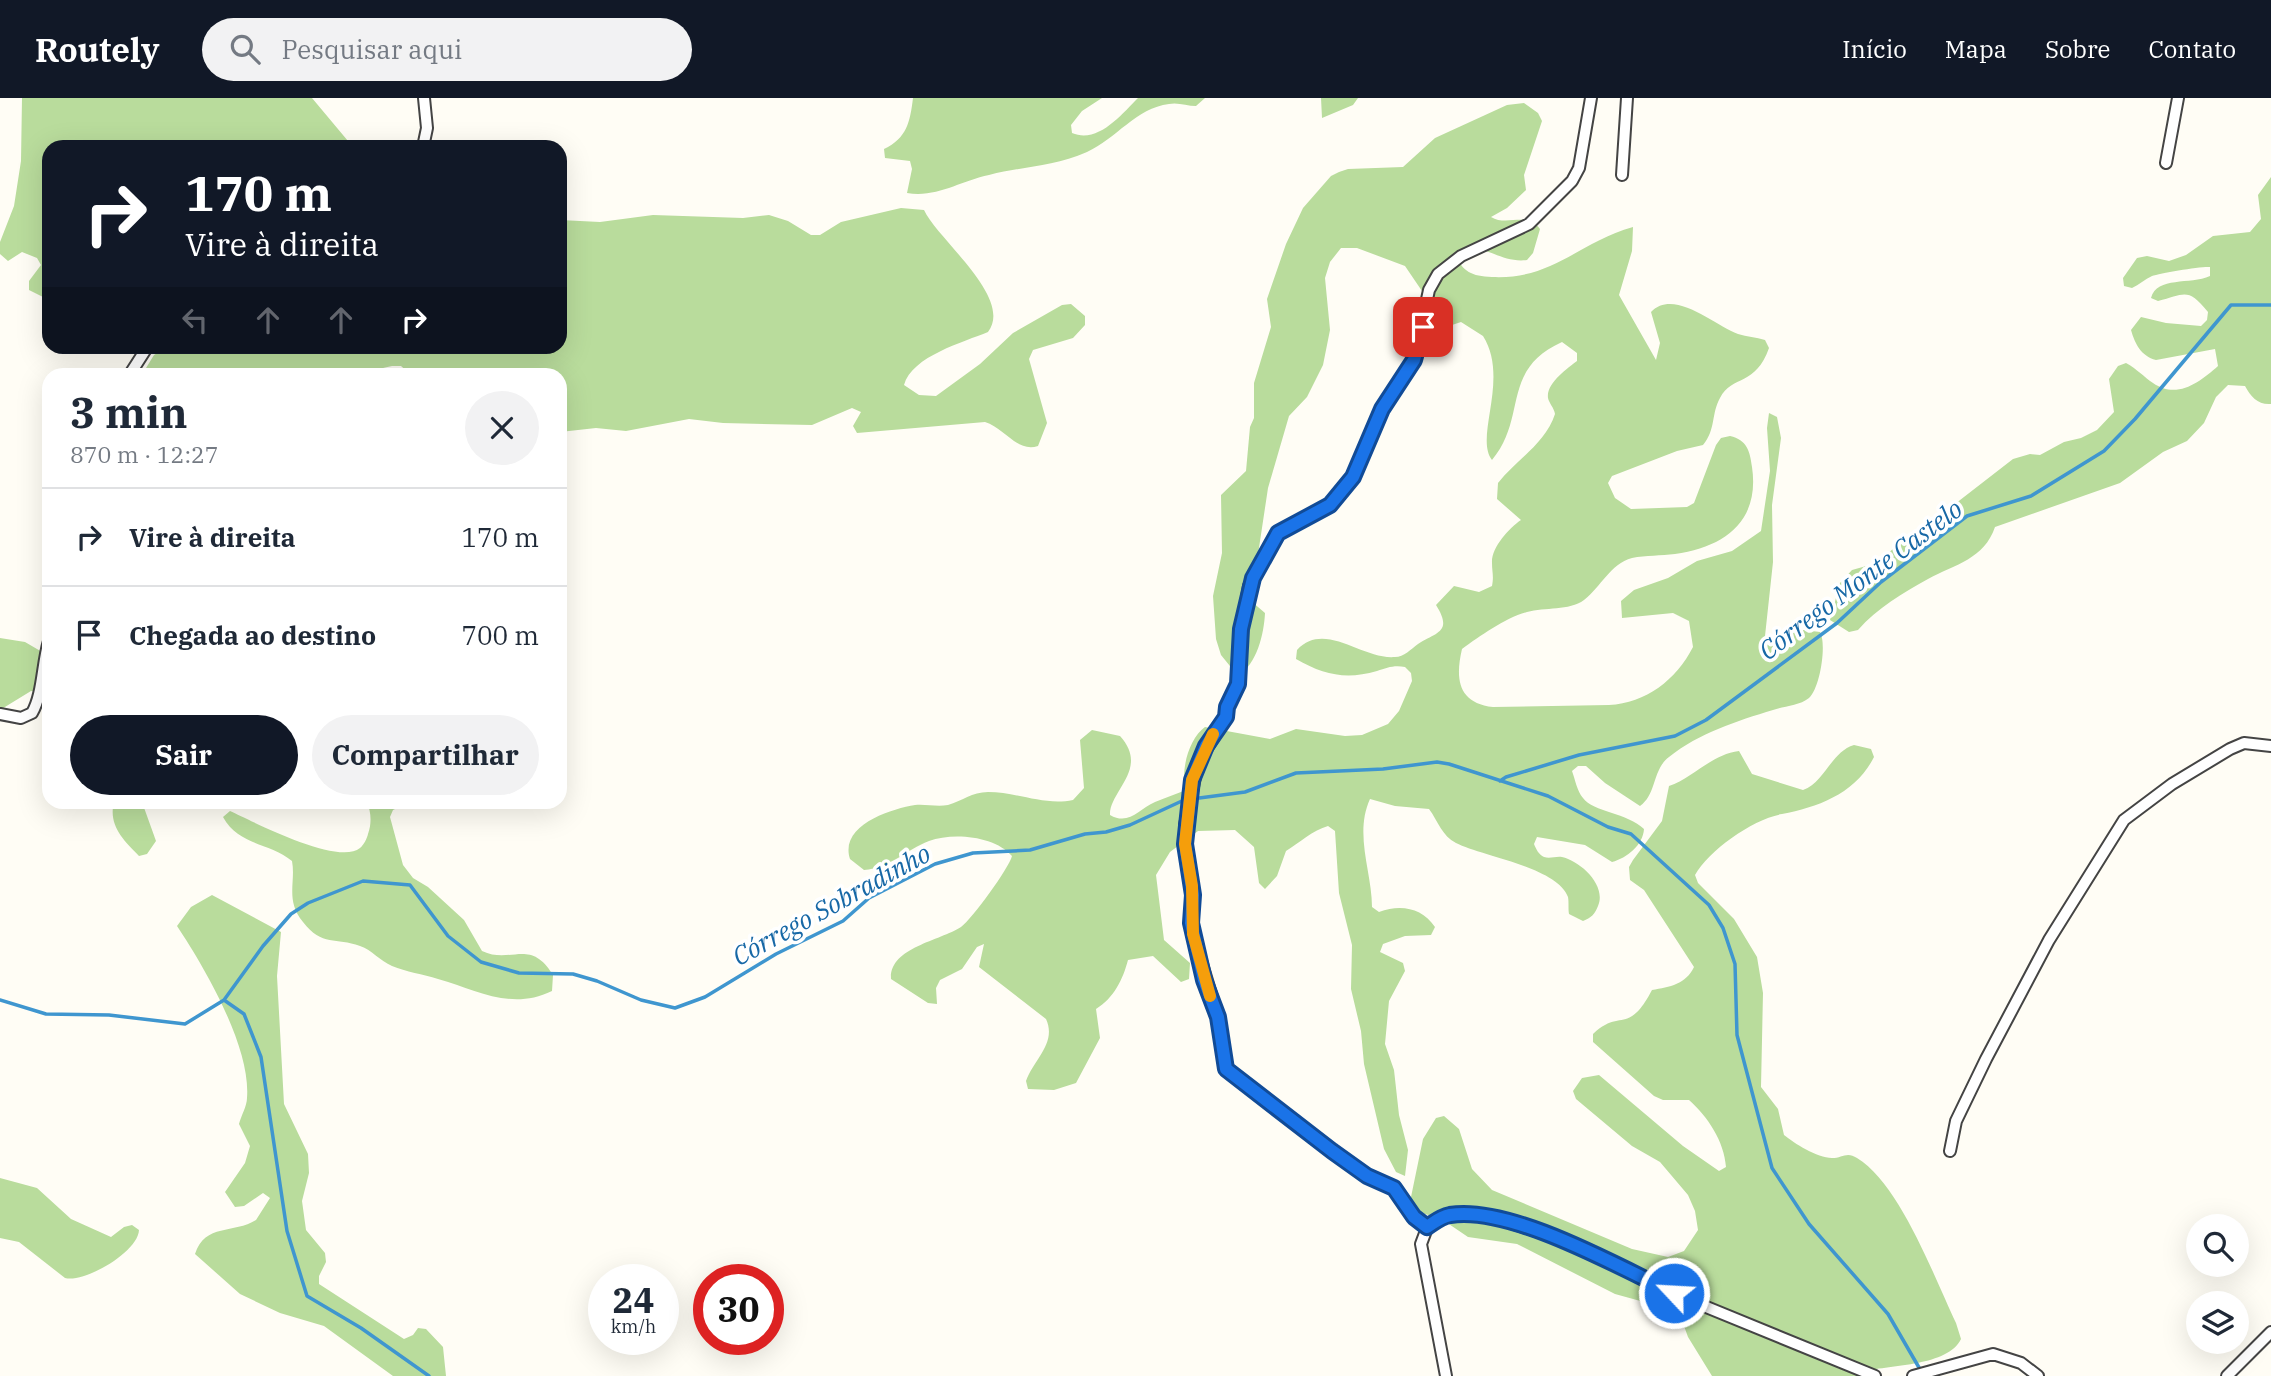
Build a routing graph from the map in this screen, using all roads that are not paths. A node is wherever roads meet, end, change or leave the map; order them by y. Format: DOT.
graph roads {
  1 [pos="424,98"];
  2 [pos="1591,98"];
  3 [pos="1627,98"];
  4 [pos="2178,98"];
  5 [pos="424,140"];
  6 [pos="2166,163"];
  7 [pos="1622,174"];
  8 [pos="42,675"];
  9 [pos="0,714"];
  10 [pos="2271,746"];
  11 [pos="1950,1151"];
  12 [pos="1427,1227"];
  13 [pos="2270,1335"];
  14 [pos="1446,1376"];
  15 [pos="1875,1376"];
  16 [pos="1913,1376"];
  17 [pos="2038,1376"];
  18 [pos="2227,1376"];
  1 -- 5 [label="street"];
  2 -- 12 [label="street"];
  3 -- 7 [label="street"];
  4 -- 6 [label="street"];
  8 -- 9 [label="street"];
  10 -- 11 [label="street"];
  12 -- 14 [label="street"];
  12 -- 15 [label="street"];
  13 -- 18 [label="street"];
  16 -- 17 [label="street"];
}
